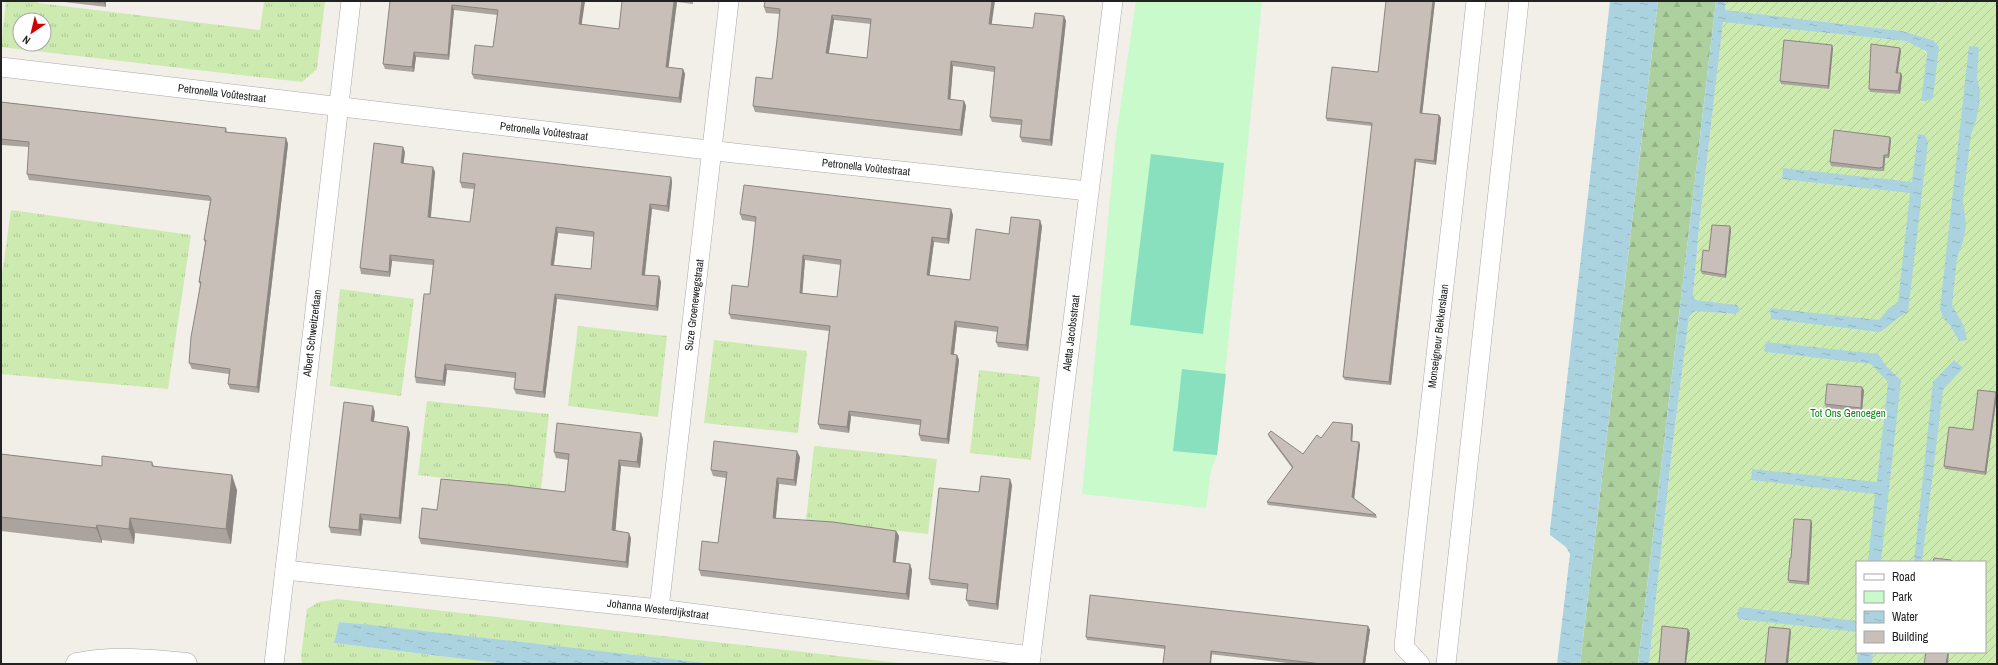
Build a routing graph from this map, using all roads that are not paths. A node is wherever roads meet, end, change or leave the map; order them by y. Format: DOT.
graph roads {
  1 [pos="351,1"];
  2 [pos="729,1"];
  3 [pos="1113,1"];
  4 [pos="1476,1"];
  5 [pos="1519,1"];
  6 [pos="1,67"];
  7 [pos="339,107"];
  8 [pos="712,150"];
  9 [pos="1088,191"];
  10 [pos="285,570"];
  11 [pos="659,608"];
  12 [pos="1030,660"];
  13 [pos="77,664"];
  14 [pos="186,664"];
  15 [pos="274,664"];
  16 [pos="1420,664"];
  17 [pos="1446,664"];
  1 -- 7 [label="street, Albert Schweitzerlaan"];
  2 -- 8 [label="street, Suze Groenewegstraat"];
  3 -- 9 [label="street, Aletta Jacobsstraat"];
  4 -- 16 [label="street, Monseigneur Bekkerslaan"];
  5 -- 17 [label="street"];
  6 -- 7 [label="street, Petronella Voûtestraat"];
  7 -- 8 [label="street, Petronella Voûtestraat"];
  7 -- 10 [label="street, Albert Schweitzerlaan"];
  8 -- 9 [label="street, Petronella Voûtestraat"];
  8 -- 11 [label="street, Suze Groenewegstraat"];
  9 -- 12 [label="street, Aletta Jacobsstraat"];
  10 -- 11 [label="street, Johanna Westerdijkstraat"];
  10 -- 15 [label="street, Albert Schweitzerlaan"];
  11 -- 12 [label="street, Johanna Westerdijkstraat"];
  13 -- 14 [label="street"];
}
